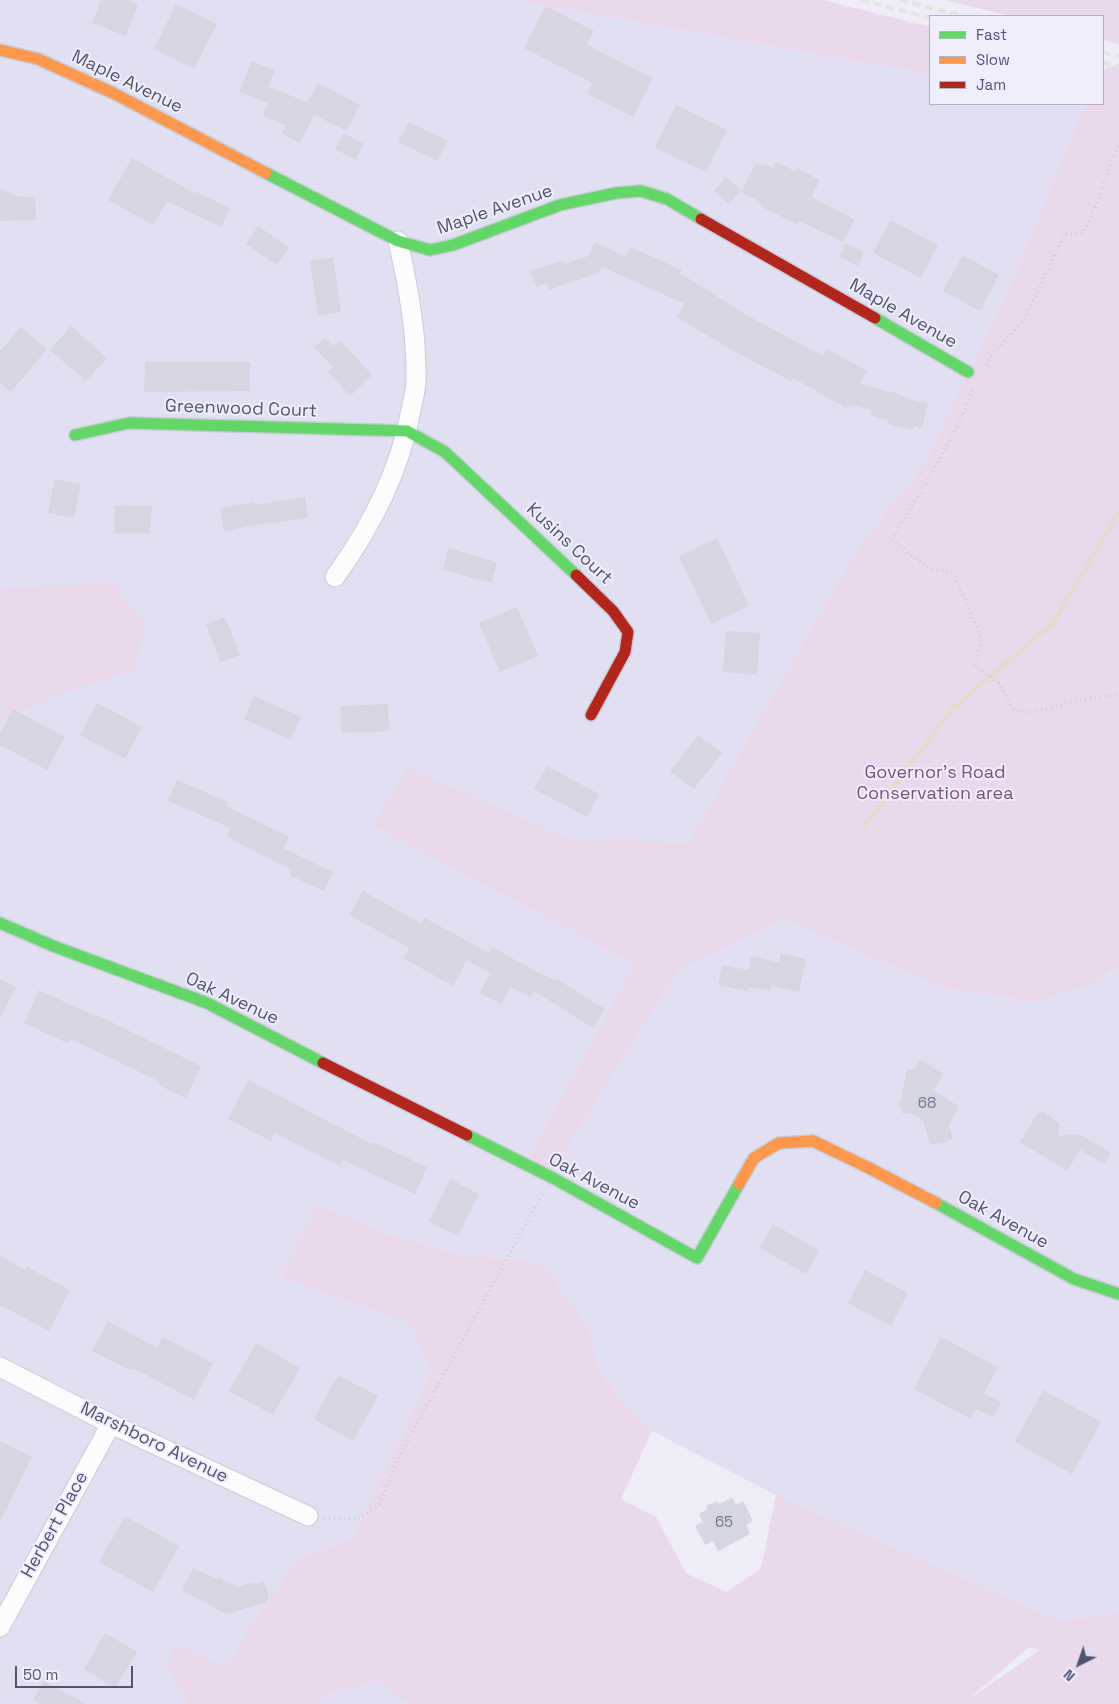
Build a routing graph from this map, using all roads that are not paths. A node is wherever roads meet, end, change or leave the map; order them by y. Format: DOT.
graph roads {
  1 [pos="0,50"];
  2 [pos="398,241"];
  3 [pos="968,372"];
  4 [pos="407,431"];
  5 [pos="75,435"];
  6 [pos="335,577"];
  7 [pos="591,715"];
  8 [pos="0,923"];
  9 [pos="1119,1294"];
  10 [pos="0,1367"];
  11 [pos="111,1424"];
  12 [pos="308,1516"];
  13 [pos="0,1627"];
  1 -- 2 [label="street, Maple Avenue"];
  2 -- 3 [label="street, Maple Avenue"];
  2 -- 4 [label="street"];
  4 -- 5 [label="street, Greenwood Court"];
  4 -- 6 [label="street"];
  4 -- 7 [label="street, Kusins Court"];
  8 -- 9 [label="street, Oak Avenue"];
  10 -- 11 [label="street, Marshboro Avenue"];
  11 -- 12 [label="street, Marshboro Avenue"];
  11 -- 13 [label="street, Herbert Place"];
}
